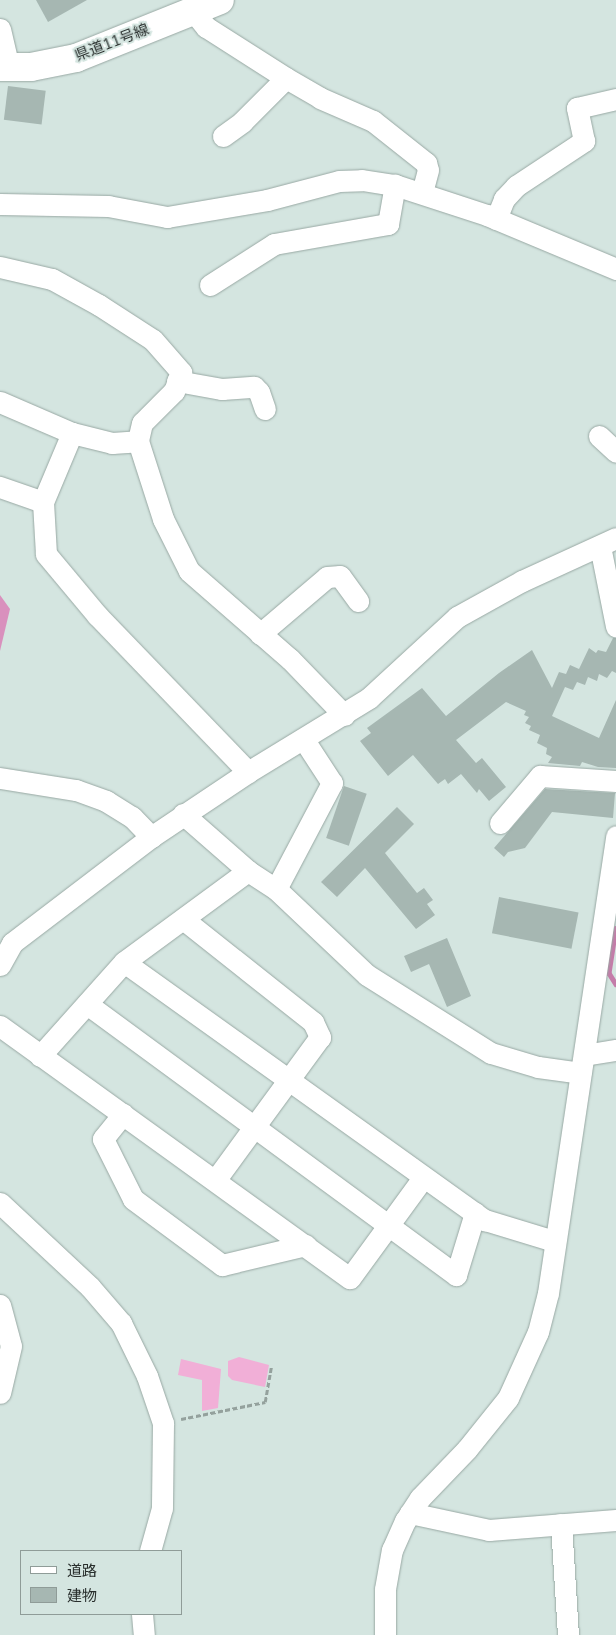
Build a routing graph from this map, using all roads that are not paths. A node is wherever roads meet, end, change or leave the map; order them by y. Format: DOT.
graph roads {
  1 [pos="220,0"];
  2 [pos="193,11"];
  3 [pos="0,29"];
  4 [pos="4,68"];
  5 [pos="286,78"];
  6 [pos="616,99"];
  7 [pos="223,136"];
  8 [pos="395,185"];
  9 [pos="422,192"];
  10 [pos="0,204"];
  11 [pos="496,219"];
  12 [pos="0,267"];
  13 [pos="616,269"];
  14 [pos="210,285"];
  15 [pos="177,381"];
  16 [pos="0,402"];
  17 [pos="265,409"];
  18 [pos="72,433"];
  19 [pos="599,436"];
  20 [pos="138,441"];
  21 [pos="616,452"];
  22 [pos="0,487"];
  23 [pos="43,502"];
  24 [pos="608,542"];
  25 [pos="358,601"];
  26 [pos="616,626"];
  27 [pos="260,634"];
  28 [pos="344,715"];
  29 [pos="304,740"];
  30 [pos="248,772"];
  31 [pos="0,778"];
  32 [pos="616,781"];
  33 [pos="183,814"];
  34 [pos="500,823"];
  35 [pos="616,836"];
  36 [pos="151,837"];
  37 [pos="248,871"];
  38 [pos="276,889"];
  39 [pos="183,919"];
  40 [pos="124,962"];
  41 [pos="0,965"];
  42 [pos="87,1004"];
  43 [pos="0,1026"];
  44 [pos="616,1050"];
  45 [pos="40,1056"];
  46 [pos="582,1064"];
  47 [pos="288,1081"];
  48 [pos="123,1114"];
  49 [pos="254,1128"];
  50 [pos="423,1178"];
  51 [pos="216,1179"];
  52 [pos="0,1202"];
  53 [pos="475,1213"];
  54 [pos="387,1227"];
  55 [pos="554,1241"];
  56 [pos="306,1245"];
  57 [pos="0,1305"];
  58 [pos="0,1393"];
  59 [pos="410,1513"];
  60 [pos="616,1520"];
  61 [pos="561,1524"];
  62 [pos="150,1550"];
  63 [pos="142,1615"];
  64 [pos="144,1635"];
  65 [pos="385,1635"];
  66 [pos="568,1635"];
  1 -- 2 [label="main road, 県道11号線"];
  2 -- 4 [label="main road, 県道11号線"];
  2 -- 5 [label="street"];
  3 -- 4 [label="street"];
  5 -- 7 [label="street"];
  5 -- 9 [label="street"];
  6 -- 11 [label="street"];
  8 -- 9 [label="street"];
  8 -- 10 [label="street"];
  8 -- 14 [label="street"];
  9 -- 11 [label="street"];
  11 -- 13 [label="street"];
  12 -- 15 [label="street"];
  15 -- 17 [label="street"];
  15 -- 20 [label="street"];
  16 -- 18 [label="street"];
  18 -- 20 [label="street"];
  18 -- 23 [label="street"];
  19 -- 21 [label="street"];
  20 -- 27 [label="street"];
  22 -- 23 [label="street"];
  23 -- 30 [label="street"];
  24 -- 26 [label="street"];
  24 -- 28 [label="street"];
  25 -- 27 [label="street"];
  27 -- 28 [label="street"];
  28 -- 29 [label="street"];
  29 -- 30 [label="street"];
  29 -- 38 [label="street"];
  30 -- 33 [label="street"];
  31 -- 36 [label="street"];
  32 -- 34 [label="street"];
  33 -- 36 [label="street"];
  33 -- 37 [label="street"];
  35 -- 46 [label="street"];
  36 -- 41 [label="street"];
  37 -- 38 [label="street"];
  37 -- 39 [label="street"];
  38 -- 46 [label="street"];
  39 -- 40 [label="street"];
  39 -- 47 [label="street"];
  40 -- 42 [label="street"];
  40 -- 47 [label="street"];
  42 -- 45 [label="street"];
  42 -- 49 [label="street"];
  43 -- 45 [label="street"];
  44 -- 46 [label="street"];
  45 -- 48 [label="street"];
  46 -- 55 [label="street"];
  47 -- 49 [label="street"];
  47 -- 50 [label="street"];
  48 -- 51 [label="street"];
  48 -- 56 [label="street"];
  49 -- 51 [label="street"];
  49 -- 54 [label="street"];
  50 -- 53 [label="street"];
  50 -- 54 [label="street"];
  51 -- 56 [label="street"];
  52 -- 62 [label="street"];
  53 -- 54 [label="street"];
  53 -- 55 [label="street"];
  54 -- 56 [label="street"];
  55 -- 59 [label="street"];
  57 -- 58 [label="street"];
  59 -- 61 [label="street"];
  59 -- 65 [label="street"];
  60 -- 61 [label="street"];
  61 -- 66 [label="street"];
  63 -- 64 [label="street"];
}
